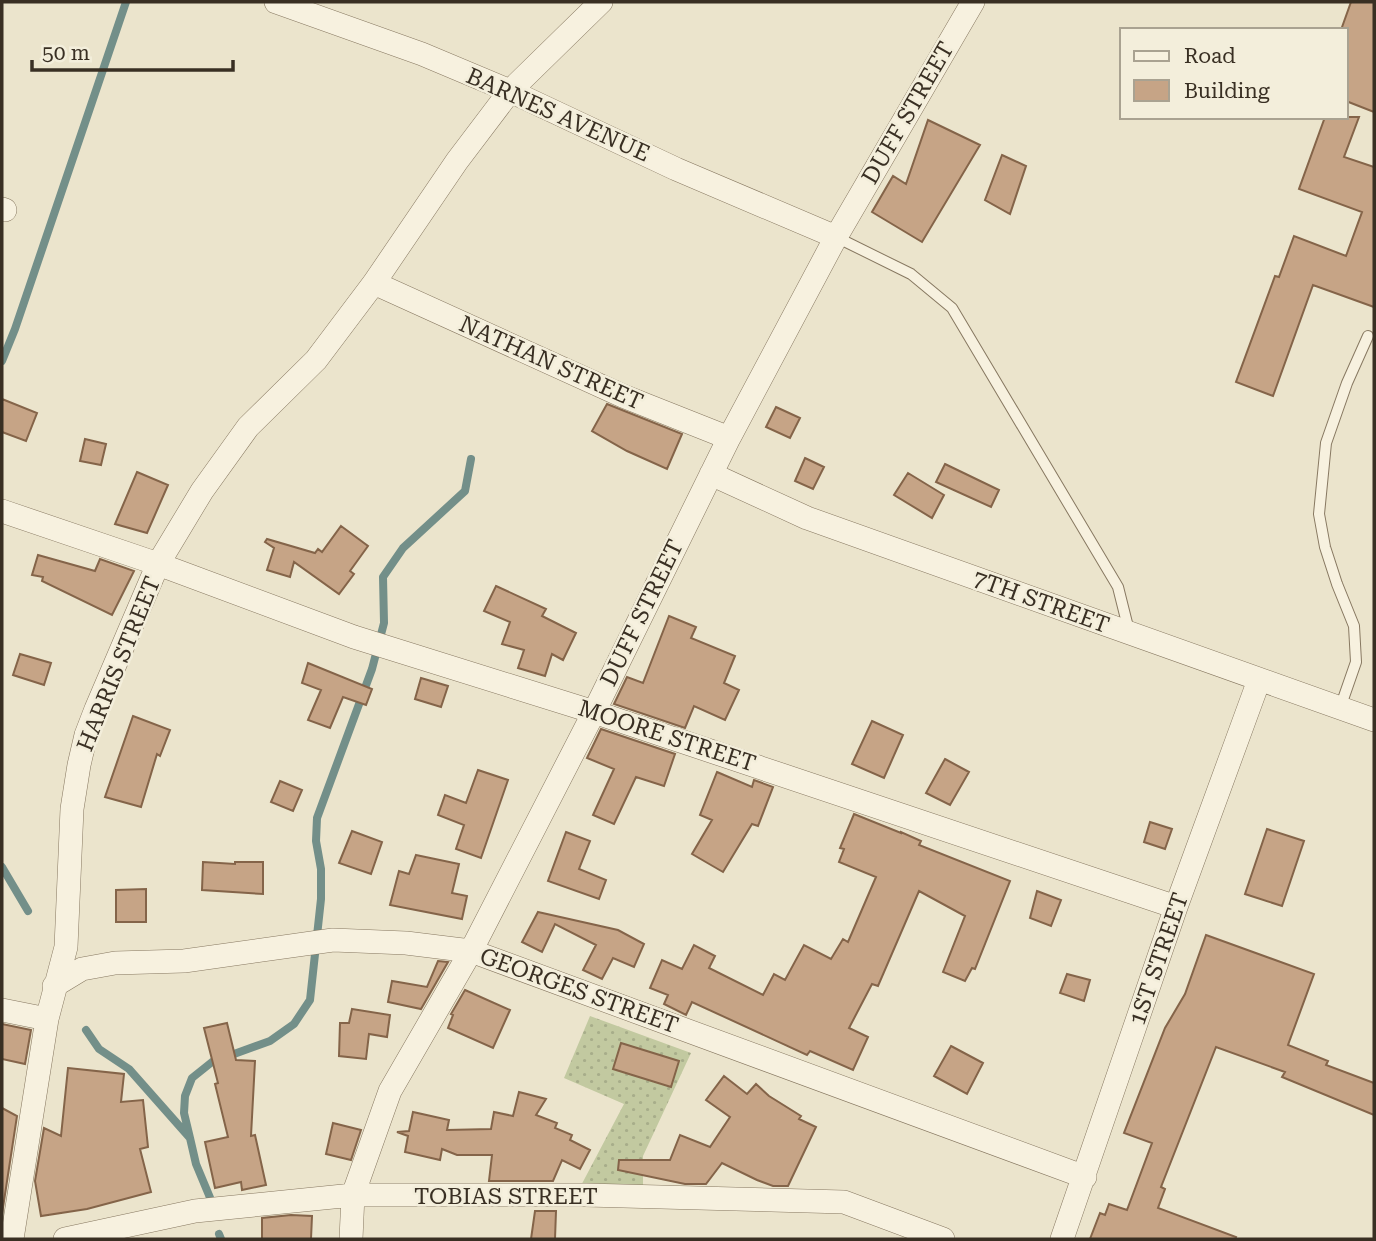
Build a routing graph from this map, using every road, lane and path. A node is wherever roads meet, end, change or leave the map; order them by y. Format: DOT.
graph roads {
  1 [pos="276,2"];
  2 [pos="601,2"];
  3 [pos="969,3"];
  4 [pos="510,90"];
  5 [pos="836,237"];
  6 [pos="374,283"];
  7 [pos="1368,336"];
  8 [pos="729,438"];
  9 [pos="711,474"];
  10 [pos="2,511"];
  11 [pos="158,564"];
  12 [pos="1130,634"];
  13 [pos="1259,680"];
  14 [pos="1340,708"];
  15 [pos="594,712"];
  16 [pos="1374,720"];
  17 [pos="1176,907"];
  18 [pos="471,951"];
  19 [pos="54,986"];
  20 [pos="2,1010"];
  21 [pos="47,1019"];
  22 [pos="1085,1177"];
  23 [pos="353,1195"];
  24 [pos="10,1196"];
  25 [pos="12,1239"];
  26 [pos="65,1239"];
  27 [pos="351,1239"];
  28 [pos="943,1239"];
  29 [pos="1062,1239"];
  1 -- 4 [label="street, BARNES AVENUE"];
  2 -- 4 [label="street, HARRIS STREET"];
  3 -- 5 [label="street, DUFF STREET"];
  4 -- 5 [label="street, BARNES AVENUE"];
  4 -- 6 [label="street, HARRIS STREET"];
  5 -- 8 [label="street, DUFF STREET"];
  5 -- 12 [label="lane"];
  6 -- 8 [label="street, NATHAN STREET"];
  6 -- 11 [label="street, HARRIS STREET"];
  7 -- 14 [label="lane"];
  8 -- 9 [label="street, DUFF STREET"];
  9 -- 12 [label="street, 7TH STREET"];
  9 -- 15 [label="street, DUFF STREET"];
  10 -- 11 [label="street, MOORE STREET"];
  11 -- 15 [label="street, MOORE STREET"];
  11 -- 19 [label="street, HARRIS STREET"];
  12 -- 13 [label="street, 7TH STREET"];
  13 -- 14 [label="street, 7TH STREET"];
  13 -- 17 [label="street, 1ST STREET"];
  14 -- 16 [label="street, 7TH STREET"];
  15 -- 17 [label="street, MOORE STREET"];
  15 -- 18 [label="street, DUFF STREET"];
  17 -- 22 [label="street, 1ST STREET"];
  18 -- 19 [label="street, GEORGES STREET"];
  18 -- 22 [label="street, GEORGES STREET"];
  18 -- 23 [label="street, DUFF STREET"];
  19 -- 21 [label="street, HARRIS STREET"];
  20 -- 21 [label="street"];
  21 -- 24 [label="street, HARRIS STREET"];
  22 -- 29 [label="street, 1ST STREET"];
  23 -- 26 [label="street, TOBIAS STREET"];
  23 -- 27 [label="street, DUFF STREET"];
  23 -- 28 [label="street, TOBIAS STREET"];
  24 -- 25 [label="street, HARRIS STREET"];
}
